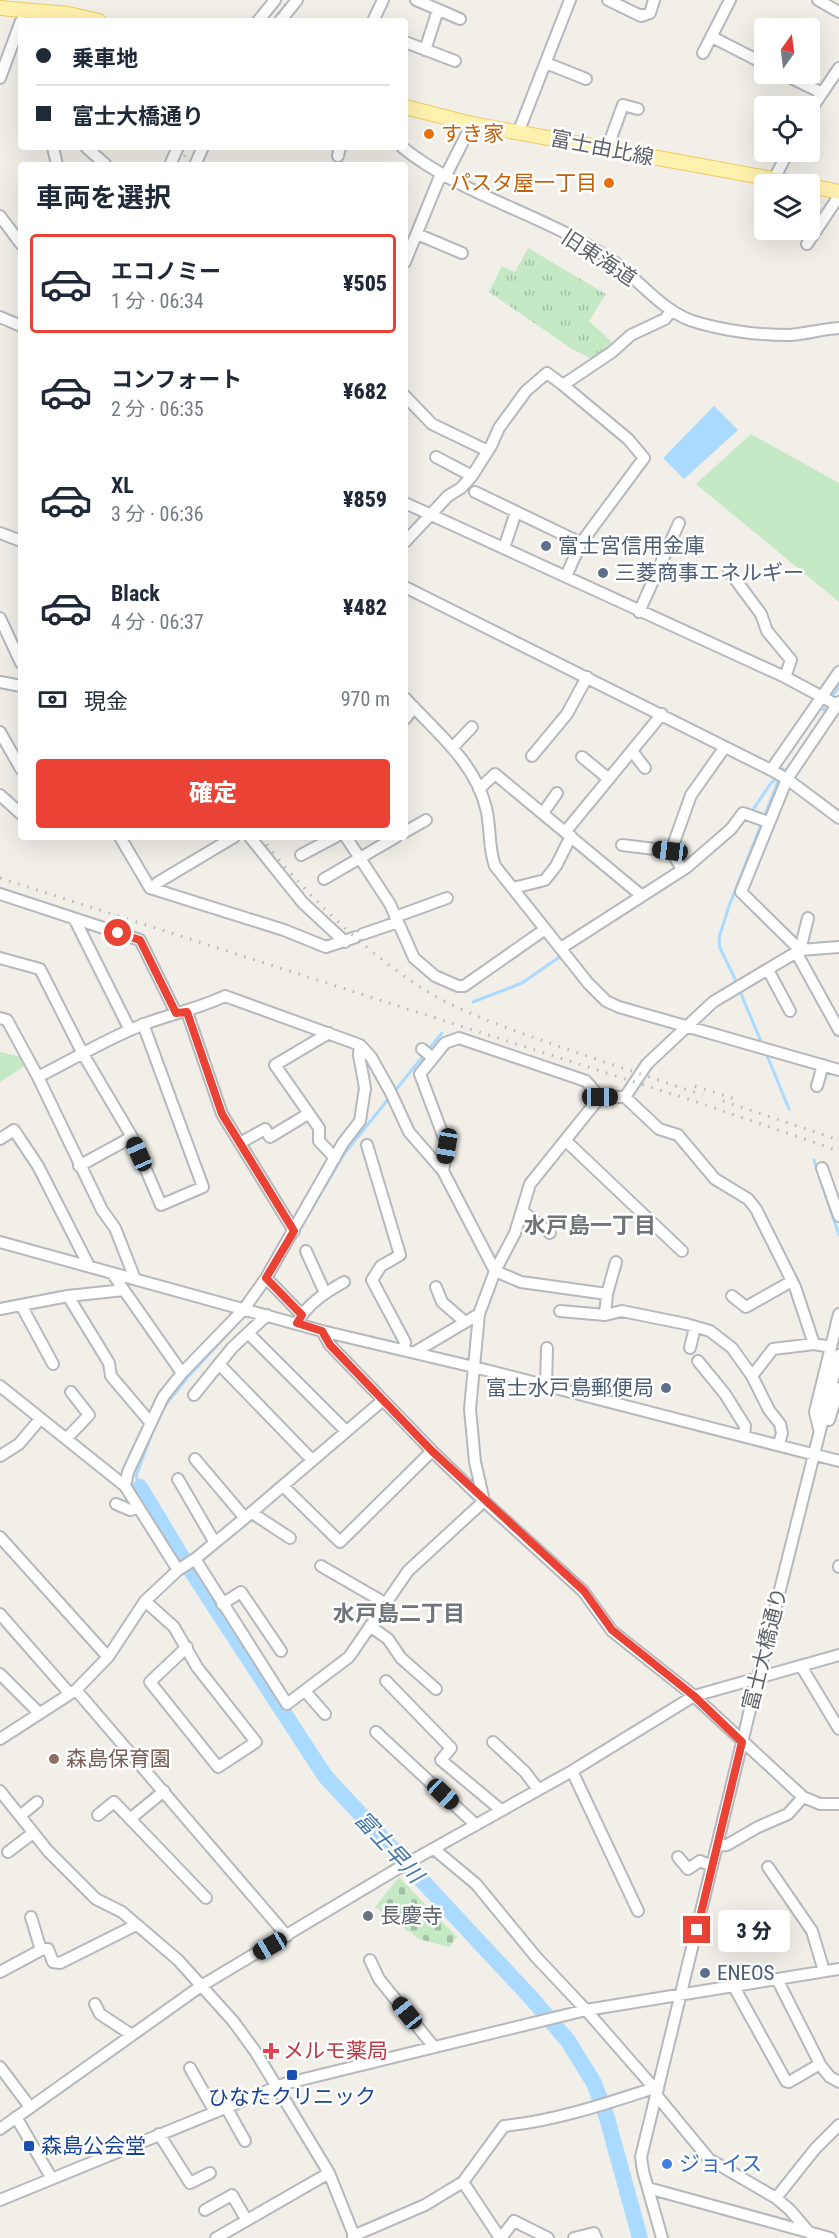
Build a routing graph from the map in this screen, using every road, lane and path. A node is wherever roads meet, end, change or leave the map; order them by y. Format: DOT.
graph roads {
  1 [pos="12,0"];
  2 [pos="275,0"];
  3 [pos="297,0"];
  4 [pos="383,0"];
  5 [pos="416,0"];
  6 [pos="570,0"];
  7 [pos="608,0"];
  8 [pos="654,0"];
  9 [pos="730,0"];
  10 [pos="818,0"];
  11 [pos="0,8"];
  12 [pos="438,10"];
  13 [pos="839,12"];
  14 [pos="25,15"];
  15 [pos="86,18"];
  16 [pos="260,18"];
  17 [pos="282,18"];
  18 [pos="374,18"];
  19 [pos="460,19"];
  20 [pos="18,33"];
  21 [pos="712,37"];
  22 [pos="408,43"];
  23 [pos="425,50"];
  24 [pos="703,53"];
  25 [pos="754,58"];
  26 [pos="455,61"];
  27 [pos="546,63"];
  28 [pos="839,68"];
  29 [pos="0,78"];
  30 [pos="586,79"];
  31 [pos="804,84"];
  32 [pos="822,93"];
  33 [pos="820,96"];
  34 [pos="408,108"];
  35 [pos="638,109"];
  36 [pos="472,124"];
  37 [pos="518,133"];
  38 [pos="607,149"];
  39 [pos="89,150"];
  40 [pos="406,150"];
  41 [pos="103,162"];
  42 [pos="754,175"];
  43 [pos="443,176"];
  44 [pos="820,189"];
  45 [pos="839,194"];
  46 [pos="0,216"];
  47 [pos="417,234"];
  48 [pos="18,240"];
  49 [pos="807,244"];
  50 [pos="462,254"];
  51 [pos="408,255"];
  52 [pos="670,311"];
  53 [pos="0,316"];
  54 [pos="18,325"];
  55 [pos="839,328"];
  56 [pos="563,385"];
  57 [pos="408,399"];
  58 [pos="488,450"];
  59 [pos="436,457"];
  60 [pos="472,476"];
  61 [pos="475,492"];
  62 [pos="408,504"];
  63 [pos="516,512"];
  64 [pos="430,514"];
  65 [pos="679,523"];
  66 [pos="0,533"];
  67 [pos="408,539"];
  68 [pos="18,540"];
  69 [pos="581,543"];
  70 [pos="504,548"];
  71 [pos="729,571"];
  72 [pos="566,576"];
  73 [pos="408,588"];
  74 [pos="639,612"];
  75 [pos="0,618"];
  76 [pos="18,657"];
  77 [pos="839,672"];
  78 [pos="587,677"];
  79 [pos="785,677"];
  80 [pos="0,682"];
  81 [pos="18,685"];
  82 [pos="821,696"];
  83 [pos="408,701"];
  84 [pos="838,704"];
  85 [pos="414,707"];
  86 [pos="662,714"];
  87 [pos="408,715"];
  88 [pos="472,727"];
  89 [pos="0,732"];
  90 [pos="453,747"];
  91 [pos="725,747"];
  92 [pos="632,751"];
  93 [pos="532,756"];
  94 [pos="582,757"];
  95 [pos="18,764"];
  96 [pos="645,768"];
  97 [pos="772,770"];
  98 [pos="786,778"];
  99 [pos="609,779"];
  100 [pos="479,789"];
  101 [pos="557,793"];
  102 [pos="0,795"];
  103 [pos="18,811"];
  104 [pos="543,813"];
  105 [pos="839,818"];
  106 [pos="426,820"];
  107 [pos="768,822"];
  108 [pos="408,830"];
  109 [pos="568,834"];
  110 [pos="122,840"];
  111 [pos="229,840"];
  112 [pos="252,840"];
  113 [pos="329,840"];
  114 [pos="348,840"];
  115 [pos="391,840"];
  116 [pos="622,845"];
  117 [pos="670,851"];
  118 [pos="301,855"];
  119 [pos="360,858"];
  120 [pos="682,869"];
  121 [pos="324,879"];
  122 [pos="157,883"];
  123 [pos="513,888"];
  124 [pos="0,894"];
  125 [pos="642,896"];
  126 [pos="447,898"];
  127 [pos="808,918"];
  128 [pos="75,920"];
  129 [pos="396,920"];
  130 [pos="544,930"];
  131 [pos="345,942"];
  132 [pos="839,947"];
  133 [pos="798,951"];
  134 [pos="563,952"];
  135 [pos="0,958"];
  136 [pos="768,970"];
  137 [pos="790,1011"];
  138 [pos="181,1013"];
  139 [pos="0,1018"];
  140 [pos="143,1024"];
  141 [pos="688,1026"];
  142 [pos="130,1030"];
  143 [pos="839,1030"];
  144 [pos="329,1033"];
  145 [pos="360,1046"];
  146 [pos="83,1054"];
  147 [pos="823,1065"];
  148 [pos="839,1070"];
  149 [pos="38,1077"];
  150 [pos="817,1086"];
  151 [pos="625,1096"];
  152 [pos="600,1097"];
  153 [pos="308,1114"];
  154 [pos="132,1137"];
  155 [pos="0,1139"];
  156 [pos="566,1141"];
  157 [pos="240,1143"];
  158 [pos="367,1145"];
  159 [pos="334,1158"];
  160 [pos="80,1166"];
  161 [pos="822,1168"];
  162 [pos="443,1171"];
  163 [pos="522,1211"];
  164 [pos="839,1216"];
  165 [pos="294,1231"];
  166 [pos="550,1233"];
  167 [pos="0,1242"];
  168 [pos="306,1251"];
  169 [pos="682,1251"];
  170 [pos="616,1262"];
  171 [pos="89,1266"];
  172 [pos="495,1271"];
  173 [pos="112,1273"];
  174 [pos="135,1279"];
  175 [pos="270,1281"];
  176 [pos="792,1281"];
  177 [pos="344,1282"];
  178 [pos="436,1287"];
  179 [pos="124,1290"];
  180 [pos="325,1293"];
  181 [pos="607,1294"];
  182 [pos="68,1296"];
  183 [pos="732,1296"];
  184 [pos="21,1305"];
  185 [pos="0,1309"];
  186 [pos="253,1311"];
  187 [pos="560,1311"];
  188 [pos="479,1314"];
  189 [pos="839,1314"];
  190 [pos="605,1315"];
  191 [pos="299,1319"];
  192 [pos="465,1322"];
  193 [pos="695,1327"];
  194 [pos="322,1331"];
  195 [pos="249,1334"];
  196 [pos="814,1344"];
  197 [pos="547,1348"];
  198 [pos="690,1348"];
  199 [pos="409,1351"];
  200 [pos="835,1351"];
  201 [pos="698,1361"];
  202 [pos="53,1364"];
  203 [pos="219,1364"];
  204 [pos="474,1366"];
  205 [pos="182,1373"];
  206 [pos="752,1376"];
  207 [pos="546,1385"];
  208 [pos="0,1386"];
  209 [pos="839,1388"];
  210 [pos="70,1392"];
  211 [pos="194,1395"];
  212 [pos="382,1401"];
  213 [pos="40,1419"];
  214 [pos="150,1422"];
  215 [pos="346,1431"];
  216 [pos="820,1432"];
  217 [pos="744,1435"];
  218 [pos="66,1439"];
  219 [pos="779,1444"];
  220 [pos="432,1451"];
  221 [pos="814,1453"];
  222 [pos="0,1456"];
  223 [pos="195,1459"];
  224 [pos="312,1460"];
  225 [pos="839,1461"];
  226 [pos="178,1479"];
  227 [pos="125,1486"];
  228 [pos="284,1486"];
  229 [pos="484,1501"];
  230 [pos="116,1504"];
  231 [pos="139,1508"];
  232 [pos="249,1516"];
  233 [pos="0,1537"];
  234 [pos="290,1538"];
  235 [pos="215,1543"];
  236 [pos="195,1560"];
  237 [pos="321,1566"];
  238 [pos="178,1570"];
  239 [pos="145,1601"];
  240 [pos="385,1603"];
  241 [pos="222,1604"];
  242 [pos="0,1614"];
  243 [pos="370,1626"];
  244 [pos="187,1647"];
  245 [pos="281,1651"];
  246 [pos="839,1655"];
  247 [pos="108,1657"];
  248 [pos="801,1666"];
  249 [pos="0,1674"];
  250 [pos="758,1677"];
  251 [pos="386,1681"];
  252 [pos="436,1689"];
  253 [pos="305,1691"];
  254 [pos="73,1692"];
  255 [pos="694,1696"];
  256 [pos="39,1713"];
  257 [pos="325,1714"];
  258 [pos="839,1729"];
  259 [pos="376,1732"];
  260 [pos="0,1739"];
  261 [pos="494,1742"];
  262 [pos="742,1742"];
  263 [pos="572,1771"];
  264 [pos="538,1789"];
  265 [pos="164,1791"];
  266 [pos="2,1797"];
  267 [pos="803,1797"];
  268 [pos="37,1802"];
  269 [pos="839,1804"];
  270 [pos="501,1810"];
  271 [pos="98,1815"];
  272 [pos="20,1816"];
  273 [pos="130,1820"];
  274 [pos="476,1824"];
  275 [pos="33,1833"];
  276 [pos="717,1846"];
  277 [pos="434,1849"];
  278 [pos="8,1852"];
  279 [pos="678,1857"];
  280 [pos="712,1866"];
  281 [pos="768,1867"];
  282 [pos="206,1898"];
  283 [pos="638,1911"];
  284 [pos="31,1917"];
  285 [pos="136,1924"];
  286 [pos="287,1936"];
  287 [pos="41,1950"];
  288 [pos="370,1960"];
  289 [pos="839,1969"];
  290 [pos="824,1971"];
  291 [pos="0,1972"];
  292 [pos="777,1978"];
  293 [pos="733,1985"];
  294 [pos="201,1986"];
  295 [pos="681,1994"];
  296 [pos="95,2004"];
  297 [pos="586,2010"];
  298 [pos="132,2035"];
  299 [pos="434,2047"];
  300 [pos="820,2064"];
  301 [pos="0,2067"];
  302 [pos="190,2068"];
  303 [pos="839,2082"];
  304 [pos="276,2087"];
  305 [pos="656,2091"];
  306 [pos="30,2107"];
  307 [pos="226,2107"];
  308 [pos="214,2112"];
  309 [pos="16,2117"];
  310 [pos="839,2125"];
  311 [pos="0,2129"];
  312 [pos="159,2134"];
  313 [pos="245,2141"];
  314 [pos="210,2172"];
  315 [pos="329,2173"];
  316 [pos="52,2179"];
  317 [pos="463,2182"];
  318 [pos="648,2188"];
  319 [pos="776,2198"];
  320 [pos="0,2200"];
  321 [pos="205,2210"];
  322 [pos="246,2220"];
  323 [pos="812,2235"];
  324 [pos="354,2237"];
  325 [pos="216,2238"];
  326 [pos="500,2238"];
  327 [pos="548,2238"];
  328 [pos="574,2238"];
  329 [pos="596,2238"];
  330 [pos="662,2238"];
  331 [pos="830,2238"];
  1 -- 14 [label="main road"];
  2 -- 16 [label="street"];
  3 -- 17 [label="street"];
  4 -- 18 [label="street"];
  5 -- 12 [label="street"];
  6 -- 27 [label="street"];
  7 -- 8 [label="street"];
  9 -- 21 [label="street"];
  10 -- 13 [label="street"];
  11 -- 14 [label="main road"];
  12 -- 19 [label="street"];
  12 -- 23 [label="street"];
  14 -- 15 [label="main road"];
  20 -- 29 [label="street"];
  21 -- 24 [label="street"];
  21 -- 25 [label="street"];
  22 -- 23 [label="street"];
  23 -- 26 [label="street"];
  27 -- 30 [label="street"];
  27 -- 37 [label="street"];
  28 -- 32 [label="street"];
  31 -- 32 [label="street"];
  32 -- 33 [label="street"];
  34 -- 36 [label="main road, 富士由比線"];
  35 -- 38 [label="street"];
  36 -- 37 [label="main road, 富士由比線"];
  36 -- 43 [label="street"];
  37 -- 38 [label="main road, 富士由比線"];
  38 -- 42 [label="main road, 富士由比線"];
  39 -- 41 [label="street"];
  40 -- 43 [label="street, 旧東海道"];
  43 -- 47 [label="street"];
  43 -- 52 [label="street, 旧東海道"];
  44 -- 45 [label="main road"];
  45 -- 49 [label="street"];
  46 -- 48 [label="street"];
  47 -- 50 [label="street"];
  47 -- 51 [label="street"];
  52 -- 55 [label="street, 旧東海道"];
  52 -- 56 [label="street"];
  53 -- 54 [label="street"];
  56 -- 58 [label="street"];
  56 -- 69 [label="street"];
  57 -- 58 [label="street"];
  58 -- 60 [label="street"];
  59 -- 60 [label="street"];
  60 -- 64 [label="street"];
  61 -- 63 [label="street"];
  62 -- 64 [label="street"];
  63 -- 69 [label="street"];
  63 -- 70 [label="street"];
  64 -- 67 [label="street"];
  64 -- 70 [label="street"];
  65 -- 74 [label="street"];
  66 -- 68 [label="street"];
  69 -- 72 [label="street"];
  70 -- 72 [label="street"];
  71 -- 79 [label="street"];
  72 -- 74 [label="street"];
  73 -- 78 [label="street"];
  74 -- 79 [label="street"];
  75 -- 76 [label="street"];
  77 -- 82 [label="street"];
  78 -- 86 [label="street"];
  78 -- 93 [label="street"];
  79 -- 82 [label="street"];
  80 -- 81 [label="street"];
  82 -- 84 [label="street"];
  82 -- 97 [label="street"];
  83 -- 85 [label="street"];
  84 -- 98 [label="street"];
  85 -- 87 [label="street"];
  85 -- 90 [label="street"];
  86 -- 91 [label="street"];
  86 -- 92 [label="street"];
  88 -- 90 [label="street"];
  89 -- 95 [label="street"];
  90 -- 100 [label="street"];
  91 -- 97 [label="street"];
  91 -- 117 [label="street"];
  92 -- 96 [label="street"];
  92 -- 99 [label="street"];
  94 -- 99 [label="street"];
  97 -- 98 [label="street"];
  98 -- 105 [label="street"];
  98 -- 107 [label="street"];
  99 -- 109 [label="street"];
  100 -- 104 [label="street"];
  100 -- 123 [label="street"];
  101 -- 104 [label="street"];
  102 -- 103 [label="street"];
  104 -- 109 [label="street"];
  106 -- 108 [label="street"];
  107 -- 120 [label="street"];
  107 -- 133 [label="street"];
  109 -- 123 [label="street"];
  109 -- 125 [label="street"];
  110 -- 131 [label="street"];
  111 -- 122 [label="street"];
  112 -- 131 [label="street"];
  113 -- 118 [label="street"];
  114 -- 119 [label="street"];
  115 -- 119 [label="street"];
  116 -- 117 [label="street"];
  117 -- 120 [label="street"];
  119 -- 121 [label="street"];
  119 -- 129 [label="street"];
  120 -- 125 [label="street"];
  123 -- 130 [label="street"];
  124 -- 128 [label="street"];
  125 -- 134 [label="street"];
  126 -- 129 [label="street"];
  127 -- 133 [label="street"];
  128 -- 138 [label="street"];
  128 -- 142 [label="street"];
  129 -- 130 [label="street"];
  129 -- 131 [label="street"];
  130 -- 134 [label="street"];
  132 -- 133 [label="street"];
  133 -- 136 [label="street"];
  133 -- 143 [label="street"];
  134 -- 141 [label="street"];
  135 -- 146 [label="street"];
  136 -- 137 [label="street"];
  136 -- 141 [label="street"];
  138 -- 140 [label="street"];
  138 -- 144 [label="street"];
  138 -- 157 [label="street"];
  139 -- 149 [label="street"];
  140 -- 142 [label="street"];
  140 -- 154 [label="street"];
  141 -- 147 [label="street"];
  141 -- 151 [label="street"];
  142 -- 146 [label="street"];
  144 -- 145 [label="street"];
  144 -- 153 [label="street"];
  145 -- 159 [label="street"];
  145 -- 162 [label="street"];
  146 -- 149 [label="street"];
  146 -- 154 [label="street"];
  147 -- 148 [label="street"];
  147 -- 150 [label="street"];
  149 -- 160 [label="street"];
  151 -- 152 [label="street"];
  151 -- 176 [label="street"];
  152 -- 156 [label="street"];
  152 -- 162 [label="street"];
  153 -- 157 [label="street"];
  153 -- 159 [label="street"];
  154 -- 160 [label="street"];
  155 -- 171 [label="street"];
  156 -- 163 [label="street"];
  156 -- 169 [label="street"];
  157 -- 165 [label="street"];
  158 -- 199 [label="street"];
  159 -- 165 [label="street"];
  160 -- 174 [label="street"];
  161 -- 164 [label="street"];
  162 -- 172 [label="street"];
  163 -- 166 [label="street"];
  163 -- 172 [label="street"];
  165 -- 175 [label="street"];
  167 -- 171 [label="street"];
  168 -- 180 [label="street"];
  170 -- 181 [label="street"];
  171 -- 173 [label="street"];
  172 -- 181 [label="street"];
  172 -- 188 [label="street"];
  173 -- 174 [label="street"];
  173 -- 179 [label="street"];
  174 -- 186 [label="street"];
  175 -- 186 [label="street"];
  175 -- 191 [label="street"];
  176 -- 183 [label="street"];
  176 -- 196 [label="street"];
  177 -- 180 [label="street"];
  178 -- 192 [label="street"];
  179 -- 182 [label="street"];
  179 -- 205 [label="street"];
  180 -- 191 [label="street"];
  181 -- 190 [label="street"];
  182 -- 184 [label="street"];
  182 -- 214 [label="street"];
  184 -- 185 [label="street"];
  184 -- 202 [label="street"];
  186 -- 191 [label="street"];
  186 -- 195 [label="street"];
  186 -- 205 [label="street"];
  187 -- 190 [label="street"];
  188 -- 192 [label="street"];
  188 -- 204 [label="street"];
  189 -- 200 [label="street"];
  190 -- 193 [label="street"];
  191 -- 194 [label="street"];
  192 -- 199 [label="street"];
  193 -- 198 [label="street"];
  193 -- 206 [label="street"];
  194 -- 199 [label="street"];
  194 -- 212 [label="street"];
  195 -- 203 [label="street"];
  195 -- 215 [label="street"];
  196 -- 200 [label="street"];
  196 -- 206 [label="street"];
  197 -- 207 [label="street"];
  199 -- 204 [label="street"];
  200 -- 216 [label="street, 富士大橋通り"];
  200 -- 216 [label="street"];
  201 -- 217 [label="street"];
  203 -- 211 [label="street"];
  203 -- 224 [label="street"];
  204 -- 207 [label="street"];
  204 -- 229 [label="street"];
  205 -- 214 [label="street"];
  206 -- 219 [label="street"];
  207 -- 217 [label="street"];
  208 -- 213 [label="street"];
  209 -- 216 [label="street"];
  210 -- 218 [label="street"];
  212 -- 215 [label="street"];
  212 -- 220 [label="street"];
  213 -- 218 [label="street"];
  213 -- 222 [label="street"];
  214 -- 227 [label="street"];
  215 -- 224 [label="street"];
  216 -- 221 [label="street, 富士大橋通り"];
  217 -- 219 [label="street"];
  218 -- 227 [label="street"];
  219 -- 221 [label="street"];
  220 -- 228 [label="street"];
  220 -- 229 [label="street"];
  221 -- 225 [label="street"];
  221 -- 250 [label="street, 富士大橋通り"];
  223 -- 232 [label="street"];
  224 -- 228 [label="street"];
  226 -- 235 [label="street"];
  227 -- 231 [label="street"];
  228 -- 232 [label="street"];
  229 -- 240 [label="street"];
  229 -- 255 [label="street"];
  230 -- 231 [label="street"];
  231 -- 238 [label="street"];
  232 -- 234 [label="street"];
  232 -- 235 [label="street"];
  233 -- 247 [label="street"];
  235 -- 236 [label="street"];
  236 -- 238 [label="street"];
  236 -- 241 [label="street"];
  237 -- 240 [label="street"];
  238 -- 239 [label="street"];
  239 -- 244 [label="street"];
  239 -- 247 [label="street"];
  240 -- 243 [label="street"];
  241 -- 245 [label="street"];
  241 -- 253 [label="street"];
  242 -- 254 [label="street"];
  243 -- 252 [label="street"];
  243 -- 253 [label="street"];
  244 -- 244 [label="street"];
  246 -- 248 [label="street"];
  247 -- 254 [label="street"];
  248 -- 250 [label="street"];
  248 -- 258 [label="street"];
  249 -- 256 [label="street"];
  250 -- 255 [label="street"];
  250 -- 262 [label="street, 富士大橋通り"];
  251 -- 270 [label="street"];
  253 -- 257 [label="street"];
  254 -- 256 [label="street"];
  254 -- 265 [label="street"];
  255 -- 262 [label="street"];
  255 -- 263 [label="street"];
  256 -- 260 [label="street"];
  259 -- 274 [label="street"];
  261 -- 264 [label="street"];
  262 -- 267 [label="street"];
  262 -- 276 [label="street, 富士大橋通り"];
  263 -- 264 [label="street"];
  263 -- 283 [label="street"];
  264 -- 270 [label="street"];
  265 -- 273 [label="street"];
  265 -- 286 [label="street"];
  266 -- 272 [label="street"];
  267 -- 269 [label="street"];
  267 -- 276 [label="street"];
  268 -- 272 [label="street"];
  270 -- 274 [label="street"];
  271 -- 273 [label="street"];
  272 -- 275 [label="street"];
  273 -- 282 [label="street"];
  274 -- 277 [label="street"];
  275 -- 278 [label="street"];
  275 -- 285 [label="street"];
  276 -- 280 [label="street, 富士大橋通り"];
  277 -- 286 [label="street"];
  277 -- 297 [label="street"];
  279 -- 280 [label="street"];
  280 -- 295 [label="street, 富士大橋通り"];
  281 -- 290 [label="street"];
  284 -- 287 [label="street"];
  285 -- 287 [label="street"];
  285 -- 294 [label="street"];
  286 -- 294 [label="street"];
  287 -- 291 [label="street"];
  288 -- 299 [label="street"];
  289 -- 290 [label="street"];
  290 -- 292 [label="street"];
  292 -- 293 [label="street"];
  292 -- 300 [label="street"];
  293 -- 295 [label="street"];
  293 -- 300 [label="street"];
  294 -- 298 [label="street"];
  294 -- 304 [label="street"];
  295 -- 297 [label="street"];
  295 -- 305 [label="street, 富士大橋通り"];
  296 -- 298 [label="street"];
  297 -- 299 [label="street"];
  297 -- 305 [label="street"];
  298 -- 306 [label="street"];
  299 -- 304 [label="street"];
  300 -- 303 [label="street"];
  301 -- 306 [label="street"];
  302 -- 308 [label="street"];
  304 -- 307 [label="street"];
  304 -- 315 [label="street"];
  305 -- 317 [label="street"];
  305 -- 318 [label="street, 富士大橋通り"];
  305 -- 319 [label="street"];
  306 -- 309 [label="street"];
  307 -- 308 [label="street"];
  307 -- 313 [label="street"];
  308 -- 312 [label="street"];
  309 -- 311 [label="street"];
  309 -- 316 [label="street"];
  310 -- 319 [label="street"];
  312 -- 314 [label="street"];
  312 -- 316 [label="street"];
  315 -- 322 [label="street"];
  315 -- 324 [label="street"];
  316 -- 320 [label="street"];
  317 -- 324 [label="street"];
  317 -- 326 [label="street"];
  318 -- 323 [label="street"];
  318 -- 330 [label="street, 富士大橋通り"];
  319 -- 323 [label="street"];
  321 -- 322 [label="street"];
  322 -- 325 [label="street"];
  323 -- 331 [label="street"];
  326 -- 327 [label="street"];
  328 -- 329 [label="street"];
}
